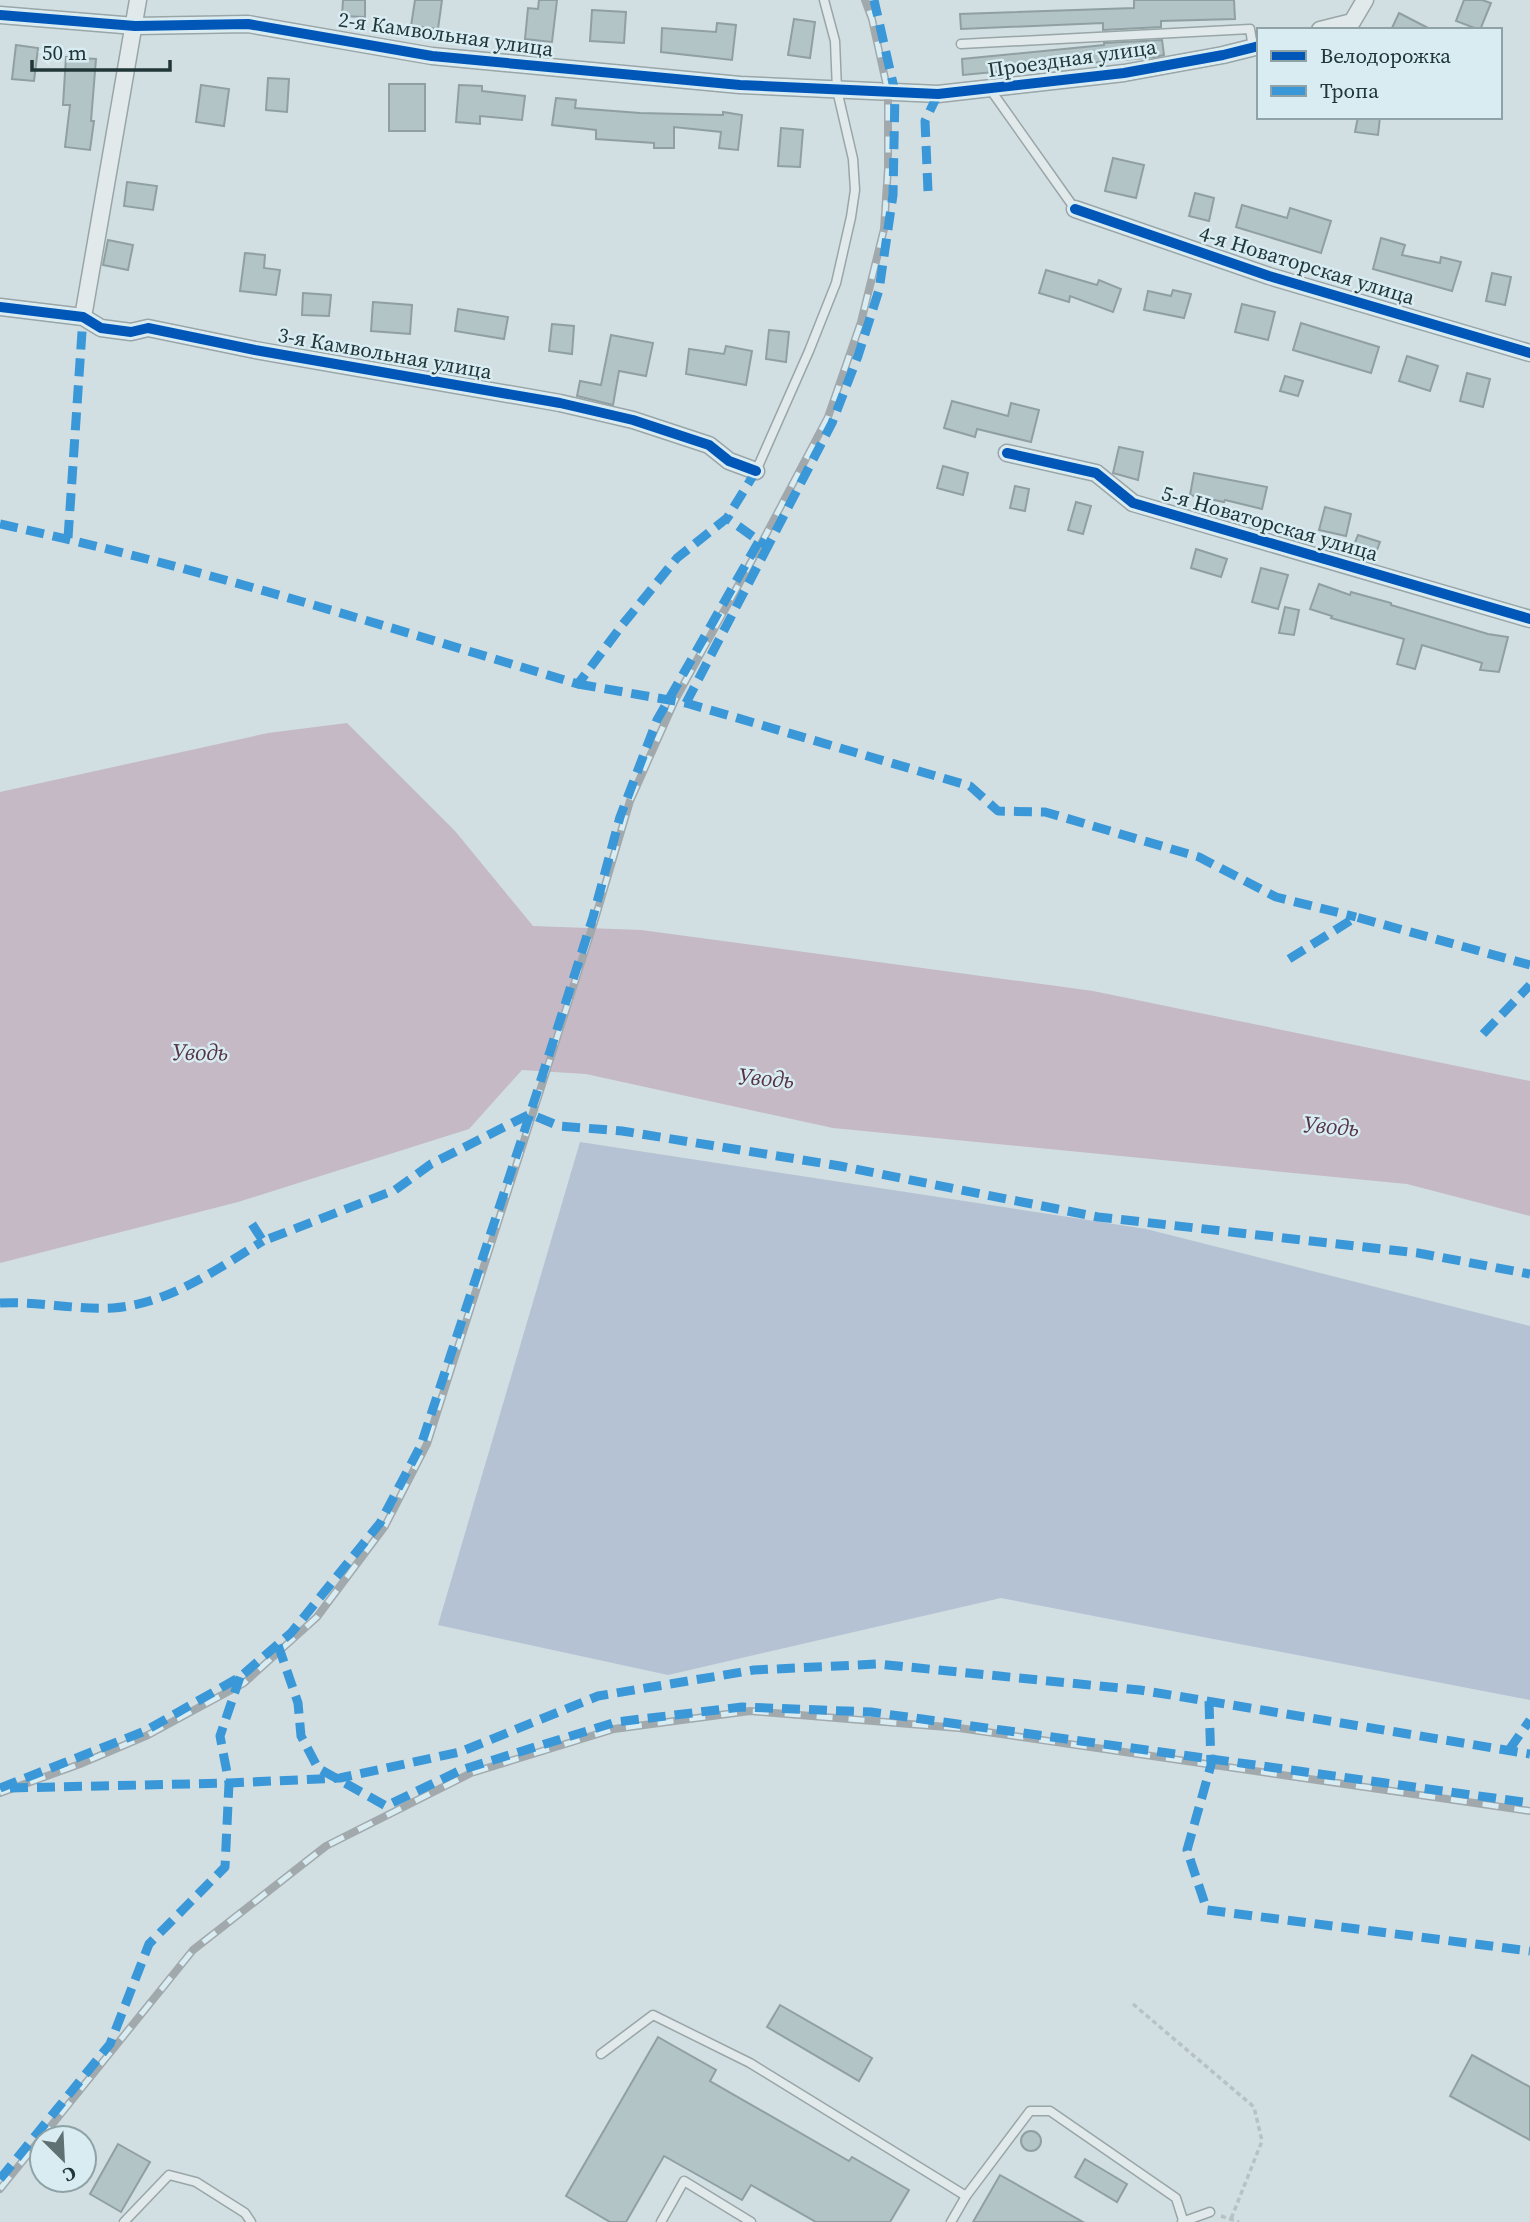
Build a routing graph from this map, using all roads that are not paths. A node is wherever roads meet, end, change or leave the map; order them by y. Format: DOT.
graph roads {
  1 [pos="138,0"];
  2 [pos="824,0"];
  3 [pos="1365,0"];
  4 [pos="0,15"];
  5 [pos="135,26"];
  6 [pos="1328,28"];
  7 [pos="961,44"];
  8 [pos="1256,47"];
  9 [pos="990,89"];
  10 [pos="837,90"];
  11 [pos="888,92"];
  12 [pos="1075,209"];
  13 [pos="0,307"];
  14 [pos="83,317"];
  15 [pos="1530,353"];
  16 [pos="1007,453"];
  17 [pos="756,471"];
  18 [pos="1530,619"];
  19 [pos="601,2054"];
  20 [pos="965,2196"];
  21 [pos="1209,2212"];
  22 [pos="1182,2221"];
  23 [pos="124,2222"];
  24 [pos="251,2222"];
  25 [pos="661,2222"];
  26 [pos="751,2222"];
  27 [pos="951,2222"];
  1 -- 5 [label="street"];
  2 -- 10 [label="lane"];
  3 -- 6 [label="street"];
  4 -- 5 [label="street, 2-я Камвольная улица"];
  5 -- 10 [label="street, 2-я Камвольная улица"];
  5 -- 14 [label="street"];
  7 -- 8 [label="lane"];
  8 -- 9 [label="street, Проездная улица"];
  9 -- 11 [label="street, Проездная улица"];
  9 -- 12 [label="lane"];
  10 -- 11 [label="street, 2-я Камвольная улица"];
  10 -- 17 [label="lane"];
  12 -- 15 [label="street, 4-я Новаторская улица"];
  13 -- 14 [label="street, 3-я Камвольная улица"];
  14 -- 17 [label="street, 3-я Камвольная улица"];
  16 -- 18 [label="street, 5-я Новаторская улица"];
  19 -- 20 [label="lane"];
  20 -- 22 [label="lane"];
  20 -- 27 [label="lane"];
  21 -- 22 [label="lane"];
  23 -- 24 [label="lane"];
  25 -- 26 [label="lane"];
}
